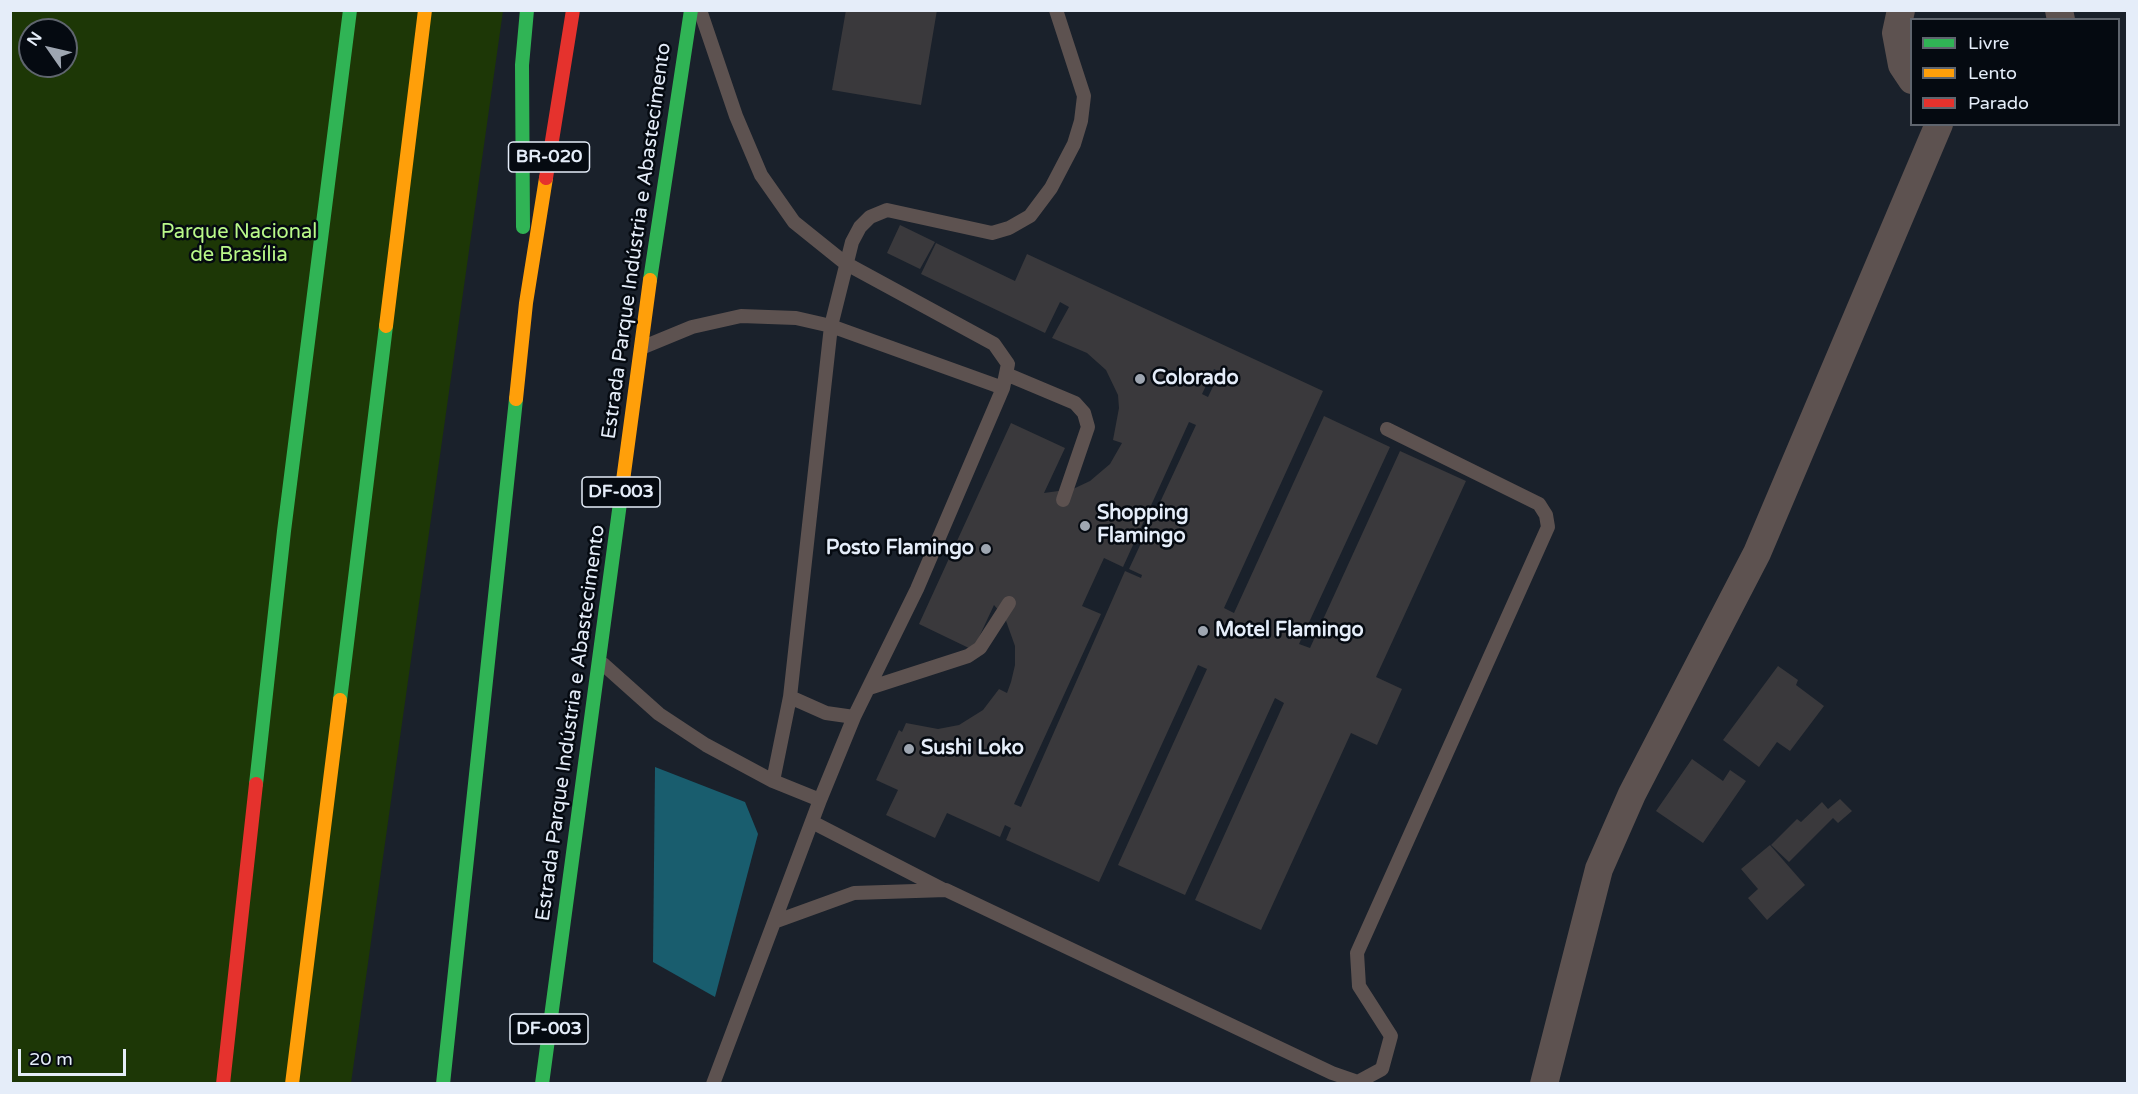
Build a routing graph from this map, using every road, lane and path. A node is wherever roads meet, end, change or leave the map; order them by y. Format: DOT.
graph roads {
  1 [pos="350,10"];
  2 [pos="426,10"];
  3 [pos="527,10"];
  4 [pos="573,10"];
  5 [pos="691,10"];
  6 [pos="700,10"];
  7 [pos="1056,10"];
  8 [pos="1900,10"];
  9 [pos="1910,78"];
  10 [pos="1938,126"];
  11 [pos="845,263"];
  12 [pos="526,303"];
  13 [pos="831,326"];
  14 [pos="639,349"];
  15 [pos="1006,374"];
  16 [pos="1003,388"];
  17 [pos="1387,429"];
  18 [pos="1063,500"];
  19 [pos="1009,603"];
  20 [pos="600,662"];
  21 [pos="868,688"];
  22 [pos="790,697"];
  23 [pos="854,717"];
  24 [pos="773,781"];
  25 [pos="820,800"];
  26 [pos="812,822"];
  27 [pos="946,891"];
  28 [pos="774,922"];
  29 [pos="223,1083"];
  30 [pos="292,1083"];
  31 [pos="443,1083"];
  32 [pos="542,1083"];
  33 [pos="713,1083"];
  34 [pos="1544,1083"];
  1 -- 29 [label="main road"];
  2 -- 30 [label="main road"];
  3 -- 12 [label="main road"];
  4 -- 12 [label="main road, BR-020"];
  5 -- 14 [label="main road, Estrada Parque Indústria e Abastecimento / DF-003"];
  6 -- 11 [label="lane"];
  7 -- 11 [label="lane"];
  8 -- 9 [label="street"];
  10 -- 34 [label="street"];
  11 -- 13 [label="lane"];
  11 -- 15 [label="lane"];
  12 -- 31 [label="main road"];
  13 -- 14 [label="lane"];
  13 -- 16 [label="lane"];
  13 -- 22 [label="lane"];
  14 -- 20 [label="main road, Estrada Parque Indústria e Abastecimento / DF-003"];
  15 -- 16 [label="lane"];
  15 -- 18 [label="lane"];
  16 -- 21 [label="lane"];
  17 -- 27 [label="lane"];
  19 -- 21 [label="lane"];
  20 -- 24 [label="lane"];
  20 -- 32 [label="main road, Estrada Parque Indústria e Abastecimento / DF-003"];
  21 -- 23 [label="lane"];
  22 -- 23 [label="lane"];
  22 -- 24 [label="lane"];
  23 -- 25 [label="lane"];
  24 -- 25 [label="lane"];
  25 -- 26 [label="lane"];
  26 -- 27 [label="lane"];
  26 -- 28 [label="lane"];
  27 -- 28 [label="lane"];
  28 -- 33 [label="lane"];
}
